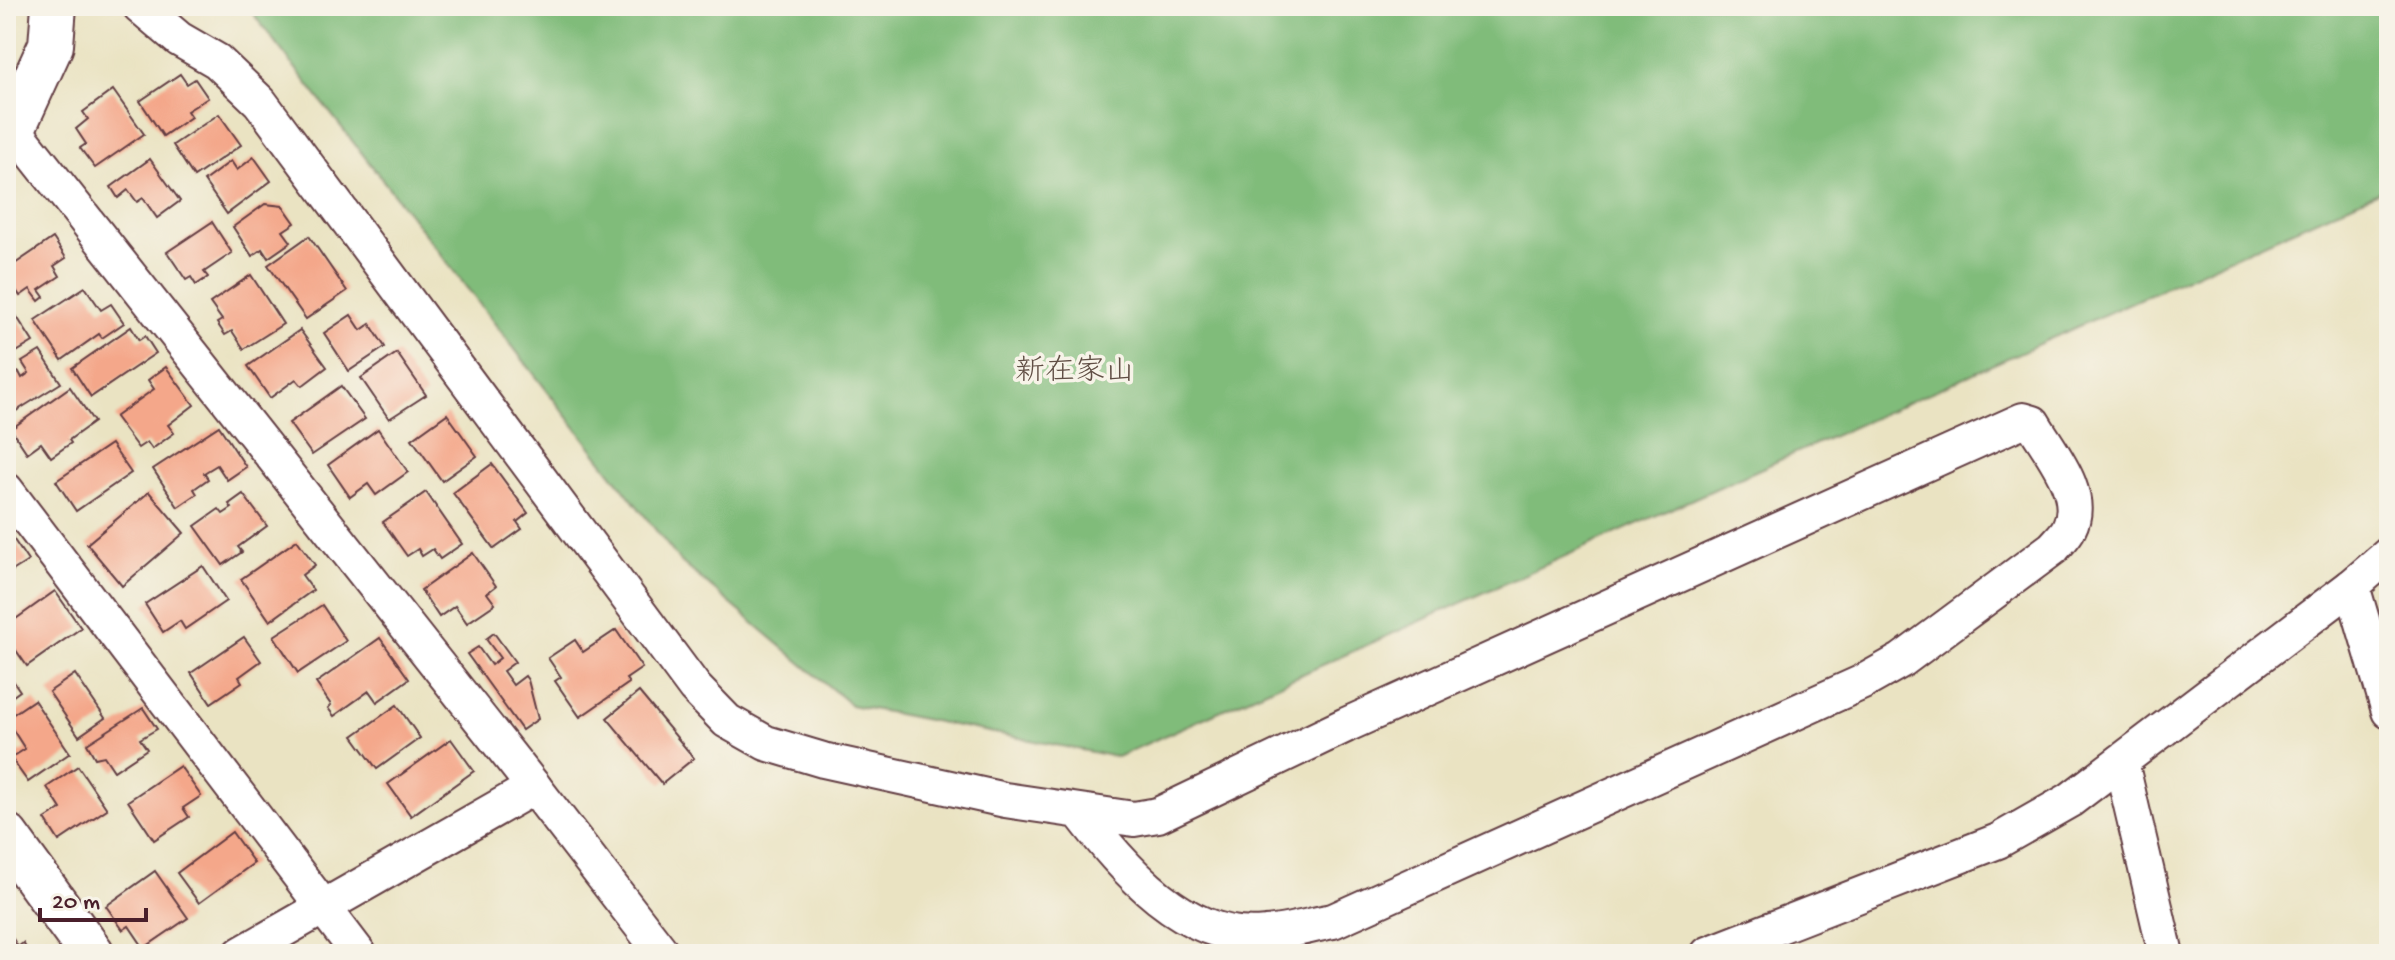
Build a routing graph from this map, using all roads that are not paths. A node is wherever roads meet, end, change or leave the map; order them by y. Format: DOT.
graph roads {
  1 [pos="54,6"];
  2 [pos="140,6"];
  3 [pos="10,132"];
  4 [pos="6,490"];
  5 [pos="2389,554"];
  6 [pos="2352,586"];
  7 [pos="2389,711"];
  8 [pos="2121,762"];
  9 [pos="534,787"];
  10 [pos="1079,811"];
  11 [pos="6,836"];
  12 [pos="323,907"];
  13 [pos="92,954"];
  14 [pos="241,954"];
  15 [pos="359,954"];
  16 [pos="663,954"];
  17 [pos="1708,954"];
  18 [pos="2166,954"];
  1 -- 3 [label="street"];
  2 -- 10 [label="street"];
  3 -- 9 [label="street"];
  4 -- 12 [label="street"];
  5 -- 6 [label="street"];
  6 -- 7 [label="street"];
  6 -- 8 [label="street"];
  8 -- 17 [label="street"];
  8 -- 18 [label="street"];
  9 -- 12 [label="street"];
  9 -- 16 [label="street"];
  10 -- 10 [label="street"];
  11 -- 13 [label="street"];
  12 -- 14 [label="street"];
  12 -- 15 [label="street"];
}
